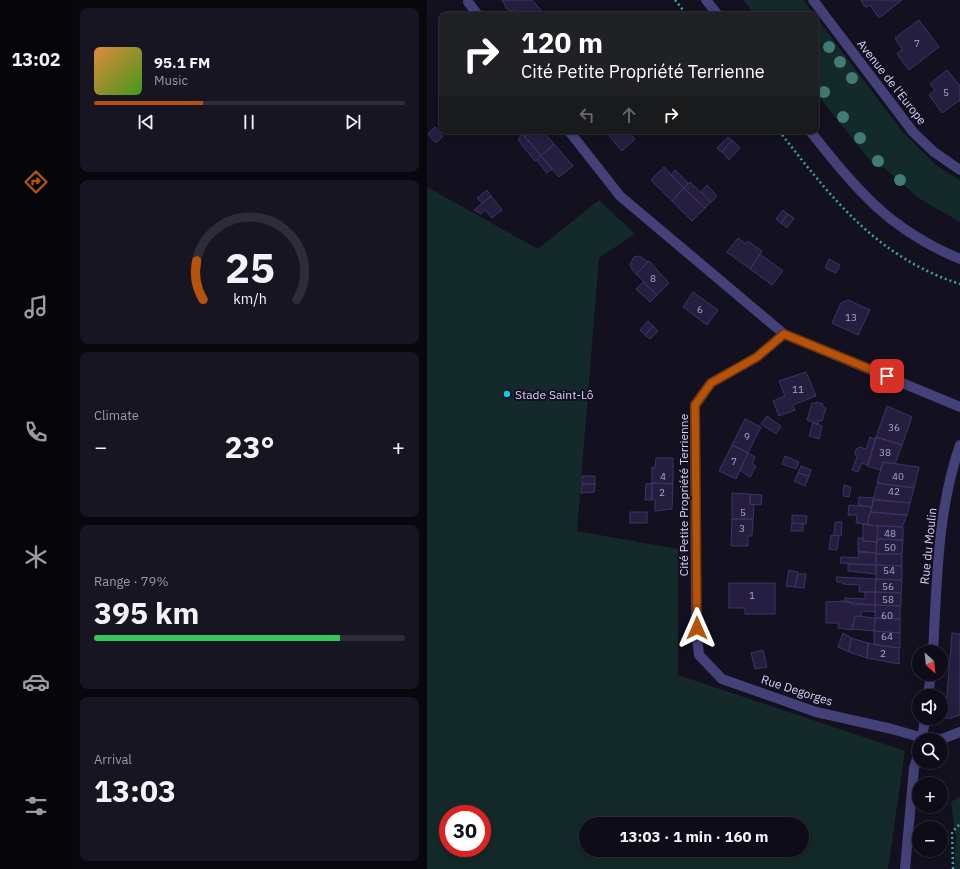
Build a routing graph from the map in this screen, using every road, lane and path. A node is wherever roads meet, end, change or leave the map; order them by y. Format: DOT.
graph roads {
  1 [pos="675,0"];
  2 [pos="706,0"];
  3 [pos="813,0"];
  4 [pos="468,2"];
  5 [pos="476,12"];
  6 [pos="685,12"];
  7 [pos="716,12"];
  8 [pos="571,134"];
  9 [pos="781,134"];
  10 [pos="812,134"];
  11 [pos="960,170"];
  12 [pos="960,259"];
  13 [pos="960,284"];
  14 [pos="784,334"];
  15 [pos="960,407"];
  16 [pos="960,445"];
  17 [pos="697,628"];
  18 [pos="933,645"];
  19 [pos="960,732"];
  20 [pos="912,735"];
  21 [pos="948,737"];
  22 [pos="914,769"];
  23 [pos="960,824"];
  24 [pos="905,869"];
  25 [pos="953,869"];
  1 -- 6 [label="path"];
  2 -- 7 [label="street"];
  3 -- 11 [label="street, Avenue de l'Europe"];
  4 -- 5 [label="street"];
  8 -- 14 [label="street"];
  9 -- 13 [label="path"];
  10 -- 12 [label="street"];
  14 -- 15 [label="street"];
  14 -- 17 [label="street, Cité Petite Propriété Terrienne"];
  16 -- 18 [label="street, Rue du Moulin"];
  17 -- 20 [label="street, Rue Degorges"];
  19 -- 21 [label="street, Rue Degorges"];
  22 -- 24 [label="street"];
  23 -- 25 [label="path"];
}
